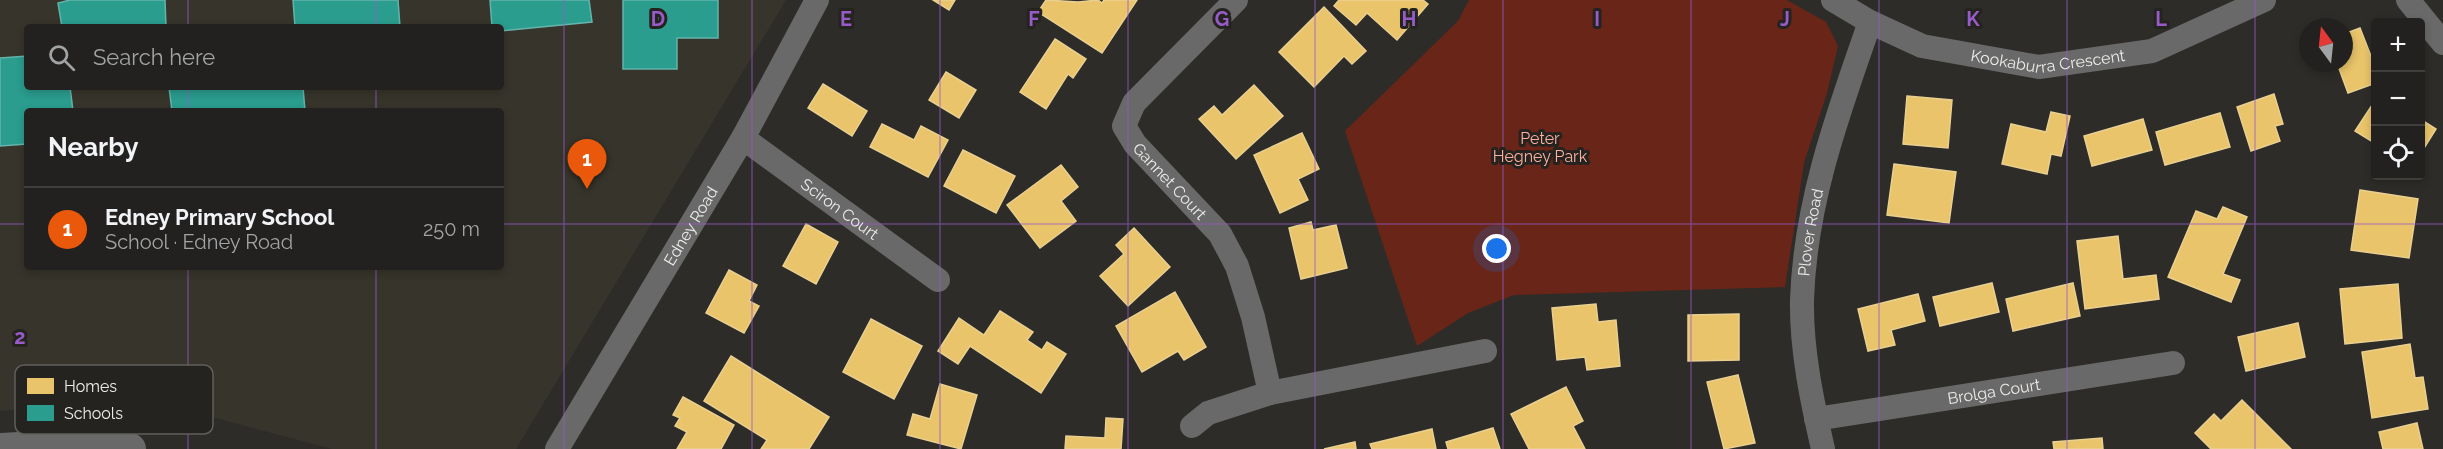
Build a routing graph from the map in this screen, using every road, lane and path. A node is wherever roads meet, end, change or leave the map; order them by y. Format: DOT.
graph roads {
  1 [pos="817,0"];
  2 [pos="1236,0"];
  3 [pos="1833,0"];
  4 [pos="2264,0"];
  5 [pos="2408,0"];
  6 [pos="1870,22"];
  7 [pos="2443,43"];
  8 [pos="743,138"];
  9 [pos="938,280"];
  10 [pos="1485,351"];
  11 [pos="2173,363"];
  12 [pos="1270,393"];
  13 [pos="1816,419"];
  14 [pos="1192,426"];
  15 [pos="2,449"];
  16 [pos="130,449"];
  17 [pos="557,449"];
  18 [pos="1823,449"];
  1 -- 8 [label="street, Edney Road"];
  2 -- 12 [label="street, Gannet Court"];
  3 -- 6 [label="street, Kookaburra Crescent"];
  4 -- 6 [label="street, Kookaburra Crescent"];
  5 -- 7 [label="street"];
  6 -- 13 [label="street, Plover Road"];
  8 -- 9 [label="street, Sciron Court"];
  8 -- 17 [label="street, Edney Road"];
  10 -- 12 [label="street"];
  11 -- 13 [label="street, Brolga Court"];
  12 -- 14 [label="street"];
  13 -- 18 [label="street, Plover Road"];
  15 -- 16 [label="street"];
}
